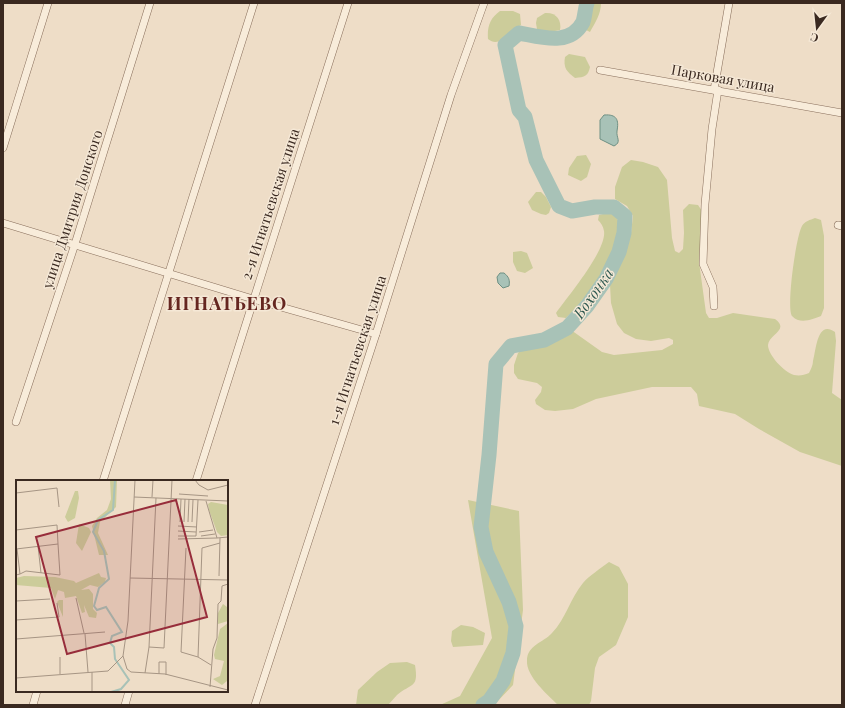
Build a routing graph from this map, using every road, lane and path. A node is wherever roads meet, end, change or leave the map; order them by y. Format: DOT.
graph roads {
  1 [pos="48,3"];
  2 [pos="150,3"];
  3 [pos="254,3"];
  4 [pos="348,3"];
  5 [pos="484,3"];
  6 [pos="729,3"];
  7 [pos="600,70"];
  8 [pos="716,90"];
  9 [pos="842,113"];
  10 [pos="3,148"];
  11 [pos="3,223"];
  12 [pos="76,244"];
  13 [pos="168,273"];
  14 [pos="253,299"];
  15 [pos="714,306"];
  16 [pos="376,334"];
  17 [pos="16,422"];
  18 [pos="103,480"];
  19 [pos="196,480"];
  20 [pos="37,692"];
  21 [pos="129,692"];
  22 [pos="33,705"];
  23 [pos="125,705"];
  24 [pos="255,705"];
  1 -- 10 [label="street"];
  2 -- 12 [label="street, улица Дмитрия Донского"];
  3 -- 13 [label="street"];
  4 -- 14 [label="street, 2-я Игнатьевская улица"];
  5 -- 16 [label="street, 1-я Игнатьевская улица"];
  6 -- 8 [label="street"];
  7 -- 8 [label="street, Парковая улица"];
  8 -- 9 [label="street, Парковая улица"];
  8 -- 15 [label="street"];
  11 -- 12 [label="street"];
  12 -- 13 [label="street"];
  12 -- 17 [label="street, улица Дмитрия Донского"];
  13 -- 14 [label="street"];
  13 -- 18 [label="street"];
  14 -- 16 [label="street"];
  14 -- 19 [label="street, 2-я Игнатьевская улица"];
  16 -- 24 [label="street, 1-я Игнатьевская улица"];
  20 -- 22 [label="street"];
  21 -- 23 [label="street"];
}
